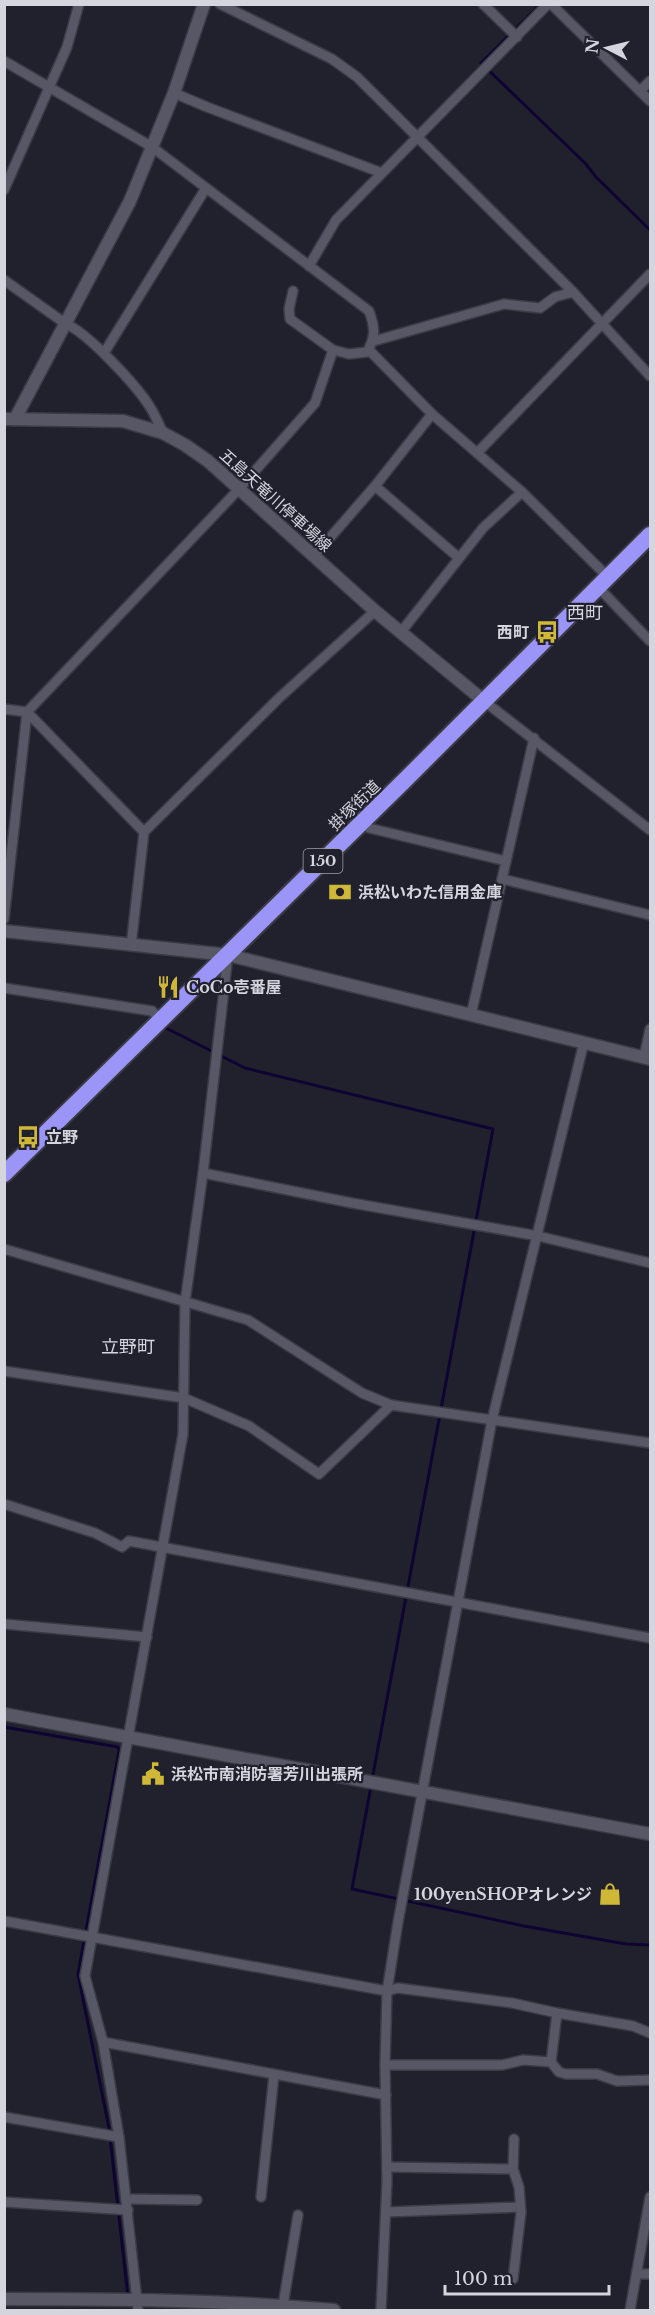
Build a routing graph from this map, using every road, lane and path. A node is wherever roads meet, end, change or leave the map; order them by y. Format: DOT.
graph roads {
  1 [pos="80,4"];
  2 [pos="204,4"];
  3 [pos="220,4"];
  4 [pos="483,4"];
  5 [pos="550,4"];
  6 [pos="516,36"];
  7 [pos="4,61"];
  8 [pos="651,81"];
  9 [pos="50,87"];
  10 [pos="640,91"];
  11 [pos="174,93"];
  12 [pos="651,101"];
  13 [pos="417,138"];
  14 [pos="152,147"];
  15 [pos="382,173"];
  16 [pos="206,188"];
  17 [pos="4,190"];
  18 [pos="309,266"];
  19 [pos="651,274"];
  20 [pos="4,280"];
  21 [pos="293,291"];
  22 [pos="573,292"];
  23 [pos="66,324"];
  24 [pos="603,325"];
  25 [pos="374,341"];
  26 [pos="333,350"];
  27 [pos="369,350"];
  28 [pos="104,353"];
  29 [pos="651,376"];
  30 [pos="432,414"];
  31 [pos="10,419"];
  32 [pos="163,433"];
  33 [pos="477,453"];
  34 [pos="375,486"];
  35 [pos="239,489"];
  36 [pos="522,492"];
  37 [pos="651,535"];
  38 [pos="314,556"];
  39 [pos="459,558"];
  40 [pos="603,582"];
  41 [pos="375,611"];
  42 [pos="400,632"];
  43 [pos="651,641"];
  44 [pos="484,701"];
  45 [pos="4,709"];
  46 [pos="27,712"];
  47 [pos="534,738"];
  48 [pos="363,822"];
  49 [pos="651,830"];
  50 [pos="144,832"];
  51 [pos="506,861"];
  52 [pos="502,879"];
  53 [pos="651,915"];
  54 [pos="4,919"];
  55 [pos="4,931"];
  56 [pos="132,946"];
  57 [pos="228,955"];
  58 [pos="4,988"];
  59 [pos="471,1015"];
  60 [pos="159,1022"];
  61 [pos="651,1029"];
  62 [pos="584,1042"];
  63 [pos="647,1058"];
  64 [pos="203,1173"];
  65 [pos="4,1174"];
  66 [pos="537,1236"];
  67 [pos="4,1249"];
  68 [pos="651,1263"];
  69 [pos="185,1302"];
  70 [pos="4,1371"];
  71 [pos="184,1398"];
  72 [pos="391,1405"];
  73 [pos="492,1420"];
  74 [pos="651,1443"];
  75 [pos="4,1504"];
  76 [pos="164,1547"];
  77 [pos="457,1602"];
  78 [pos="4,1624"];
  79 [pos="147,1637"];
  80 [pos="651,1638"];
  81 [pos="4,1714"];
  82 [pos="129,1737"];
  83 [pos="423,1791"];
  84 [pos="651,1834"];
  85 [pos="4,1921"];
  86 [pos="88,1936"];
  87 [pos="387,1991"];
  88 [pos="557,2013"];
  89 [pos="651,2032"];
  90 [pos="103,2042"];
  91 [pos="551,2062"];
  92 [pos="385,2065"];
  93 [pos="274,2075"];
  94 [pos="651,2080"];
  95 [pos="386,2095"];
  96 [pos="4,2117"];
  97 [pos="119,2137"];
  98 [pos="514,2139"];
  99 [pos="387,2167"];
  100 [pos="513,2169"];
  101 [pos="261,2197"];
  102 [pos="651,2198"];
  103 [pos="126,2199"];
  104 [pos="197,2200"];
  105 [pos="4,2202"];
  106 [pos="520,2207"];
  107 [pos="128,2210"];
  108 [pos="386,2212"];
  109 [pos="297,2215"];
  110 [pos="637,2274"];
  111 [pos="651,2274"];
  112 [pos="513,2279"];
  113 [pos="4,2299"];
  114 [pos="137,2304"];
  115 [pos="218,2306"];
  116 [pos="283,2306"];
  117 [pos="334,2310"];
  118 [pos="381,2310"];
  119 [pos="630,2310"];
  1 -- 9 [label="street"];
  2 -- 11 [label="street"];
  3 -- 13 [label="street"];
  4 -- 6 [label="street"];
  5 -- 6 [label="street"];
  5 -- 10 [label="street"];
  6 -- 13 [label="street"];
  7 -- 9 [label="street"];
  8 -- 10 [label="street"];
  9 -- 14 [label="street"];
  9 -- 17 [label="street"];
  10 -- 12 [label="street"];
  11 -- 14 [label="street"];
  11 -- 15 [label="street"];
  13 -- 15 [label="street"];
  13 -- 22 [label="street"];
  14 -- 16 [label="street"];
  14 -- 23 [label="street"];
  15 -- 18 [label="street"];
  16 -- 18 [label="street"];
  16 -- 28 [label="street"];
  18 -- 25 [label="street"];
  19 -- 24 [label="street"];
  20 -- 23 [label="street"];
  21 -- 26 [label="street"];
  22 -- 24 [label="street"];
  22 -- 25 [label="street"];
  23 -- 28 [label="street"];
  23 -- 31 [label="street"];
  24 -- 29 [label="street"];
  24 -- 33 [label="street"];
  25 -- 27 [label="street"];
  26 -- 27 [label="street"];
  26 -- 35 [label="street"];
  27 -- 30 [label="street"];
  28 -- 32 [label="street"];
  30 -- 33 [label="street"];
  30 -- 34 [label="street"];
  31 -- 32 [label="street, 五島天竜川停車場線"];
  32 -- 35 [label="street, 五島天竜川停車場線"];
  33 -- 36 [label="street"];
  34 -- 38 [label="street"];
  34 -- 39 [label="street"];
  35 -- 38 [label="street, 五島天竜川停車場線"];
  35 -- 46 [label="street"];
  36 -- 39 [label="street"];
  36 -- 40 [label="street"];
  37 -- 40 [label="highway, 掛塚街道 / 150"];
  38 -- 41 [label="street, 五島天竜川停車場線"];
  39 -- 42 [label="street"];
  40 -- 43 [label="street"];
  40 -- 44 [label="highway, 掛塚街道 / 150"];
  41 -- 42 [label="street, 五島天竜川停車場線"];
  41 -- 50 [label="street"];
  42 -- 44 [label="street, 五島天竜川停車場線"];
  44 -- 47 [label="street"];
  44 -- 48 [label="highway, 掛塚街道 / 150"];
  45 -- 46 [label="street"];
  46 -- 50 [label="street"];
  46 -- 54 [label="street"];
  47 -- 49 [label="street"];
  47 -- 51 [label="street"];
  48 -- 51 [label="street"];
  48 -- 57 [label="highway, 掛塚街道 / 150"];
  50 -- 56 [label="street"];
  51 -- 52 [label="street"];
  52 -- 53 [label="street"];
  52 -- 59 [label="street"];
  55 -- 56 [label="street"];
  56 -- 57 [label="street"];
  57 -- 59 [label="street"];
  57 -- 60 [label="highway, 掛塚街道 / 150"];
  57 -- 64 [label="street"];
  58 -- 60 [label="street"];
  59 -- 62 [label="street"];
  60 -- 65 [label="highway, 掛塚街道 / 150"];
  61 -- 63 [label="street"];
  62 -- 63 [label="street"];
  62 -- 66 [label="street"];
  64 -- 66 [label="street"];
  64 -- 69 [label="street"];
  66 -- 68 [label="street"];
  66 -- 73 [label="street"];
  67 -- 69 [label="street"];
  69 -- 71 [label="street"];
  69 -- 72 [label="street"];
  70 -- 71 [label="street"];
  71 -- 72 [label="street"];
  71 -- 76 [label="street"];
  72 -- 73 [label="street"];
  73 -- 74 [label="street"];
  73 -- 77 [label="street"];
  75 -- 76 [label="street"];
  76 -- 77 [label="street"];
  76 -- 79 [label="street"];
  77 -- 80 [label="street"];
  77 -- 83 [label="street"];
  78 -- 79 [label="street"];
  79 -- 82 [label="street"];
  81 -- 82 [label="street"];
  82 -- 83 [label="street"];
  82 -- 86 [label="street"];
  83 -- 84 [label="street"];
  83 -- 87 [label="street"];
  85 -- 86 [label="street"];
  86 -- 87 [label="street"];
  86 -- 90 [label="street"];
  87 -- 88 [label="street"];
  87 -- 92 [label="street"];
  88 -- 89 [label="street"];
  88 -- 91 [label="street"];
  90 -- 93 [label="street"];
  90 -- 97 [label="street"];
  91 -- 92 [label="street"];
  91 -- 94 [label="street"];
  92 -- 95 [label="street"];
  93 -- 95 [label="street"];
  93 -- 101 [label="street"];
  95 -- 99 [label="street"];
  96 -- 97 [label="street"];
  97 -- 103 [label="street"];
  98 -- 100 [label="street"];
  99 -- 100 [label="street"];
  99 -- 108 [label="street"];
  100 -- 106 [label="street"];
  102 -- 110 [label="street"];
  103 -- 104 [label="street"];
  103 -- 107 [label="street"];
  105 -- 107 [label="street"];
  106 -- 108 [label="street"];
  106 -- 112 [label="street"];
  107 -- 114 [label="street"];
  108 -- 118 [label="street"];
  109 -- 116 [label="street"];
  110 -- 111 [label="street"];
  110 -- 119 [label="street"];
  113 -- 114 [label="street"];
  114 -- 115 [label="street"];
  115 -- 116 [label="street"];
  116 -- 117 [label="street"];
}
